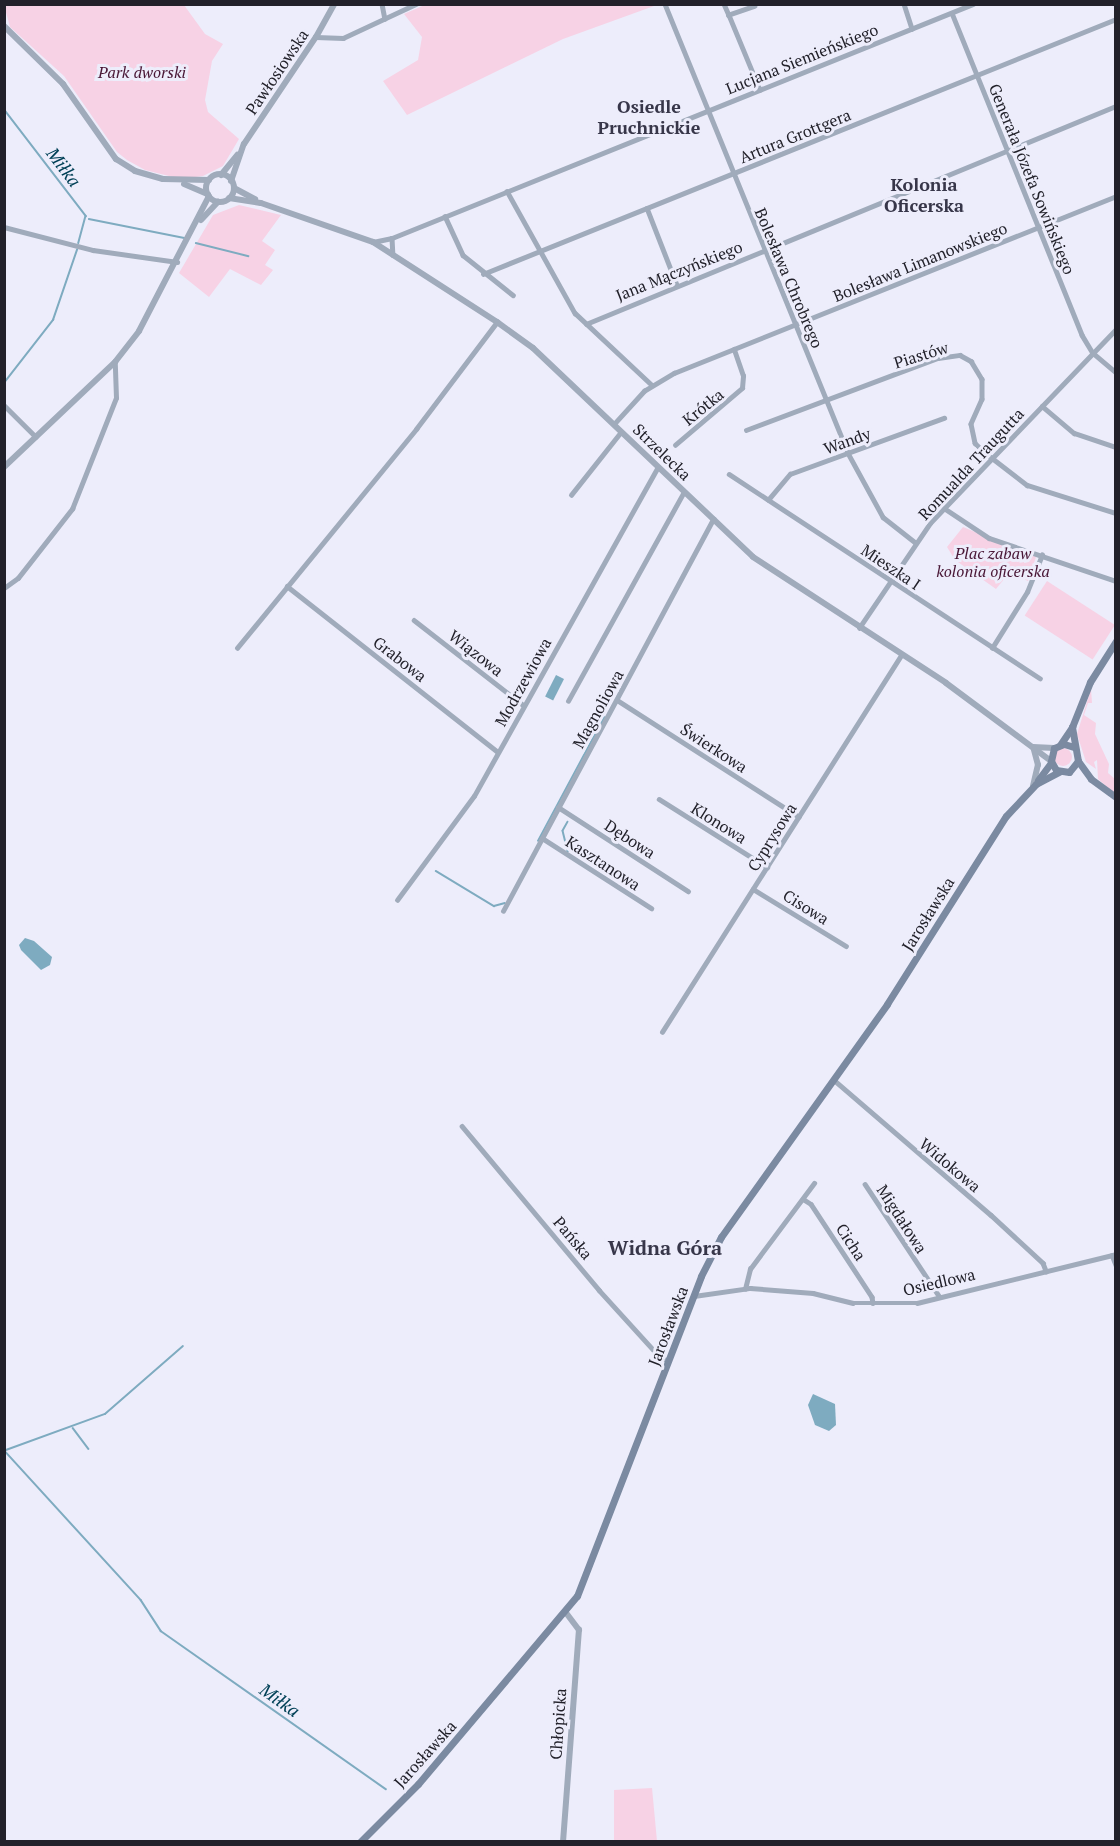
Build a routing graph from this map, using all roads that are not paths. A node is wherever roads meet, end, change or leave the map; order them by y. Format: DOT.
graph roads {
  1 [pos="334,4"];
  2 [pos="382,4"];
  3 [pos="416,4"];
  4 [pos="665,4"];
  5 [pos="724,4"];
  6 [pos="904,4"];
  7 [pos="973,4"];
  8 [pos="755,6"];
  9 [pos="952,13"];
  10 [pos="729,15"];
  11 [pos="385,18"];
  12 [pos="1116,19"];
  13 [pos="4,26"];
  14 [pos="912,29"];
  15 [pos="316,37"];
  16 [pos="977,75"];
  17 [pos="760,90"];
  18 [pos="1116,106"];
  19 [pos="707,110"];
  20 [pos="1008,150"];
  21 [pos="239,152"];
  22 [pos="733,173"];
  23 [pos="221,175"];
  24 [pos="209,180"];
  25 [pos="181,182"];
  26 [pos="233,184"];
  27 [pos="507,191"];
  28 [pos="208,195"];
  29 [pos="1116,196"];
  30 [pos="229,198"];
  31 [pos="218,202"];
  32 [pos="261,203"];
  33 [pos="647,208"];
  34 [pos="445,216"];
  35 [pos="197,225"];
  36 [pos="4,227"];
  37 [pos="1039,227"];
  38 [pos="392,238"];
  39 [pos="373,242"];
  40 [pos="763,250"];
  41 [pos="540,251"];
  42 [pos="393,255"];
  43 [pos="177,262"];
  44 [pos="483,274"];
  45 [pos="677,285"];
  46 [pos="513,295"];
  47 [pos="497,322"];
  48 [pos="585,324"];
  49 [pos="796,325"];
  50 [pos="1116,329"];
  51 [pos="734,350"];
  52 [pos="1093,353"];
  53 [pos="115,362"];
  54 [pos="1116,372"];
  55 [pos="652,385"];
  56 [pos="827,401"];
  57 [pos="4,405"];
  58 [pos="1042,406"];
  59 [pos="944,418"];
  60 [pos="614,424"];
  61 [pos="746,430"];
  62 [pos="621,432"];
  63 [pos="36,437"];
  64 [pos="675,445"];
  65 [pos="1116,447"];
  66 [pos="848,453"];
  67 [pos="992,459"];
  68 [pos="4,467"];
  69 [pos="657,468"];
  70 [pos="729,474"];
  71 [pos="684,492"];
  72 [pos="571,495"];
  73 [pos="768,500"];
  74 [pos="944,508"];
  75 [pos="1116,513"];
  76 [pos="713,519"];
  77 [pos="916,543"];
  78 [pos="1042,555"];
  79 [pos="891,580"];
  80 [pos="1116,581"];
  81 [pos="287,586"];
  82 [pos="4,588"];
  83 [pos="414,620"];
  84 [pos="859,628"];
  85 [pos="1116,641"];
  86 [pos="237,648"];
  87 [pos="992,648"];
  88 [pos="901,655"];
  89 [pos="1040,678"];
  90 [pos="617,700"];
  91 [pos="568,701"];
  92 [pos="523,705"];
  93 [pos="1072,727"];
  94 [pos="1032,746"];
  95 [pos="1057,746"];
  96 [pos="1074,747"];
  97 [pos="498,752"];
  98 [pos="1078,761"];
  99 [pos="1051,762"];
  100 [pos="1060,771"];
  101 [pos="1069,772"];
  102 [pos="1091,779"];
  103 [pos="1035,785"];
  104 [pos="1116,797"];
  105 [pos="659,799"];
  106 [pos="558,807"];
  107 [pos="798,817"];
  108 [pos="542,838"];
  109 [pos="767,867"];
  110 [pos="753,889"];
  111 [pos="688,891"];
  112 [pos="397,900"];
  113 [pos="651,908"];
  114 [pos="503,911"];
  115 [pos="846,946"];
  116 [pos="662,1032"];
  117 [pos="834,1080"];
  118 [pos="462,1125"];
  119 [pos="814,1183"];
  120 [pos="865,1184"];
  121 [pos="803,1199"];
  122 [pos="1114,1254"];
  123 [pos="1116,1265"];
  124 [pos="1046,1271"];
  125 [pos="745,1289"];
  126 [pos="694,1296"];
  127 [pos="939,1296"];
  128 [pos="873,1303"];
  129 [pos="668,1361"];
  130 [pos="566,1613"];
  131 [pos="360,1842"];
  132 [pos="563,1842"];
  1 -- 15 [label="street, Pawłosiowska"];
  2 -- 11 [label="street"];
  3 -- 11 [label="street"];
  4 -- 19 [label="street, Bolesława Chrobrego"];
  5 -- 10 [label="street"];
  6 -- 14 [label="street"];
  7 -- 9 [label="street, Lucjana Siemieńskiego"];
  8 -- 10 [label="street"];
  9 -- 14 [label="street, Lucjana Siemieńskiego"];
  9 -- 16 [label="street, Generała Józefa Sowińskiego"];
  10 -- 17 [label="street"];
  11 -- 15 [label="street"];
  12 -- 16 [label="street, Artura Grottgera"];
  13 -- 25 [label="street"];
  14 -- 17 [label="street, Lucjana Siemieńskiego"];
  15 -- 21 [label="street, Pawłosiowska"];
  16 -- 20 [label="street, Generała Józefa Sowińskiego"];
  16 -- 22 [label="street, Artura Grottgera"];
  17 -- 19 [label="street, Lucjana Siemieńskiego"];
  18 -- 20 [label="street, Jana Mączyńskiego"];
  19 -- 22 [label="street, Bolesława Chrobrego"];
  19 -- 27 [label="street, Lucjana Siemieńskiego"];
  20 -- 37 [label="street, Generała Józefa Sowińskiego"];
  20 -- 40 [label="street, Jana Mączyńskiego"];
  21 -- 23 [label="street, Pawłosiowska"];
  21 -- 26 [label="street, Pawłosiowska"];
  22 -- 33 [label="street, Artura Grottgera"];
  22 -- 40 [label="street, Bolesława Chrobrego"];
  23 -- 24 [label="street"];
  23 -- 26 [label="street"];
  24 -- 25 [label="street"];
  24 -- 28 [label="street"];
  25 -- 28 [label="street"];
  26 -- 30 [label="street"];
  26 -- 32 [label="street, Strzelecka"];
  27 -- 34 [label="street, Lucjana Siemieńskiego"];
  27 -- 41 [label="street"];
  28 -- 31 [label="street"];
  28 -- 35 [label="street"];
  29 -- 37 [label="street, Bolesława Limanowskiego"];
  30 -- 31 [label="street"];
  30 -- 32 [label="street, Strzelecka"];
  31 -- 35 [label="street"];
  32 -- 39 [label="street, Strzelecka"];
  33 -- 41 [label="street, Artura Grottgera"];
  33 -- 45 [label="street"];
  34 -- 38 [label="street, Lucjana Siemieńskiego"];
  34 -- 44 [label="street"];
  35 -- 43 [label="street"];
  36 -- 43 [label="street"];
  37 -- 49 [label="street, Bolesława Limanowskiego"];
  37 -- 52 [label="street, Generała Józefa Sowińskiego"];
  38 -- 39 [label="street, Lucjana Siemieńskiego"];
  38 -- 42 [label="street"];
  39 -- 42 [label="street, Strzelecka"];
  40 -- 45 [label="street, Jana Mączyńskiego"];
  40 -- 49 [label="street, Bolesława Chrobrego"];
  41 -- 44 [label="street, Artura Grottgera"];
  41 -- 48 [label="street"];
  42 -- 47 [label="street, Strzelecka"];
  43 -- 53 [label="street"];
  44 -- 46 [label="street"];
  45 -- 48 [label="street, Jana Mączyńskiego"];
  47 -- 60 [label="street, Strzelecka"];
  47 -- 81 [label="street"];
  48 -- 55 [label="street"];
  49 -- 51 [label="street, Bolesława Limanowskiego"];
  49 -- 56 [label="street, Bolesława Chrobrego"];
  50 -- 52 [label="street, Romualda Traugutta"];
  51 -- 55 [label="street, Bolesława Limanowskiego"];
  51 -- 64 [label="street, Krótka"];
  52 -- 54 [label="street"];
  52 -- 58 [label="street, Romualda Traugutta"];
  53 -- 63 [label="street"];
  53 -- 82 [label="street"];
  55 -- 60 [label="street, Bolesława Limanowskiego"];
  56 -- 61 [label="street, Piastów"];
  56 -- 66 [label="street, Bolesława Chrobrego"];
  56 -- 67 [label="street, Piastów"];
  57 -- 63 [label="street"];
  58 -- 65 [label="street"];
  58 -- 67 [label="street, Romualda Traugutta"];
  59 -- 66 [label="street, Wandy"];
  60 -- 62 [label="street, Strzelecka"];
  62 -- 69 [label="street, Strzelecka"];
  62 -- 72 [label="street"];
  63 -- 68 [label="street"];
  66 -- 73 [label="street, Wandy"];
  66 -- 77 [label="street, Bolesława Chrobrego"];
  67 -- 74 [label="street, Romualda Traugutta"];
  67 -- 75 [label="street, Piastów"];
  69 -- 71 [label="street, Strzelecka"];
  69 -- 92 [label="street, Modrzewiowa"];
  70 -- 73 [label="street, Mieszka I"];
  71 -- 76 [label="street, Strzelecka"];
  71 -- 91 [label="street"];
  73 -- 79 [label="street, Mieszka I"];
  74 -- 77 [label="street, Romualda Traugutta"];
  74 -- 78 [label="street"];
  76 -- 84 [label="street, Strzelecka"];
  76 -- 90 [label="street, Magnoliowa"];
  77 -- 79 [label="street, Romualda Traugutta"];
  78 -- 80 [label="street"];
  78 -- 87 [label="street"];
  79 -- 84 [label="street, Romualda Traugutta"];
  79 -- 87 [label="street, Mieszka I"];
  81 -- 86 [label="street"];
  81 -- 97 [label="street, Grabowa"];
  83 -- 92 [label="street, Wiązowa"];
  84 -- 88 [label="street, Strzelecka"];
  85 -- 93 [label="main road"];
  87 -- 89 [label="street, Mieszka I"];
  88 -- 94 [label="street, Strzelecka"];
  88 -- 107 [label="street, Cyprysowa"];
  90 -- 106 [label="street, Magnoliowa"];
  90 -- 107 [label="street, Świerkowa"];
  92 -- 97 [label="street, Modrzewiowa"];
  93 -- 95 [label="main road"];
  93 -- 96 [label="main road"];
  94 -- 95 [label="street, Strzelecka"];
  94 -- 99 [label="street, Strzelecka"];
  94 -- 103 [label="street"];
  95 -- 96 [label="main road"];
  95 -- 99 [label="main road"];
  96 -- 98 [label="main road"];
  97 -- 112 [label="street, Modrzewiowa"];
  98 -- 101 [label="main road"];
  98 -- 102 [label="main road"];
  99 -- 100 [label="main road"];
  99 -- 103 [label="main road, Jarosławska"];
  100 -- 101 [label="main road"];
  100 -- 103 [label="main road, Jarosławska"];
  101 -- 102 [label="main road"];
  102 -- 104 [label="main road"];
  103 -- 117 [label="main road, Jarosławska"];
  105 -- 109 [label="street, Klonowa"];
  106 -- 108 [label="street, Magnoliowa"];
  106 -- 111 [label="street, Dębowa"];
  107 -- 109 [label="street, Cyprysowa"];
  108 -- 113 [label="street, Kasztanowa"];
  108 -- 114 [label="street, Magnoliowa"];
  109 -- 110 [label="street, Cyprysowa"];
  110 -- 115 [label="street, Cisowa"];
  110 -- 116 [label="street, Cyprysowa"];
  117 -- 124 [label="street, Widokowa"];
  117 -- 126 [label="main road, Jarosławska"];
  118 -- 129 [label="street, Pańska"];
  119 -- 121 [label="street"];
  120 -- 127 [label="street, Migdałowa"];
  121 -- 125 [label="street"];
  121 -- 128 [label="street, Cicha"];
  122 -- 123 [label="street"];
  122 -- 124 [label="street, Osiedlowa"];
  124 -- 127 [label="street, Osiedlowa"];
  125 -- 126 [label="street, Osiedlowa"];
  125 -- 128 [label="street, Osiedlowa"];
  126 -- 129 [label="main road, Jarosławska"];
  127 -- 128 [label="street, Osiedlowa"];
  129 -- 130 [label="main road, Jarosławska"];
  130 -- 131 [label="main road, Jarosławska"];
  130 -- 132 [label="street, Chłopicka"];
}
